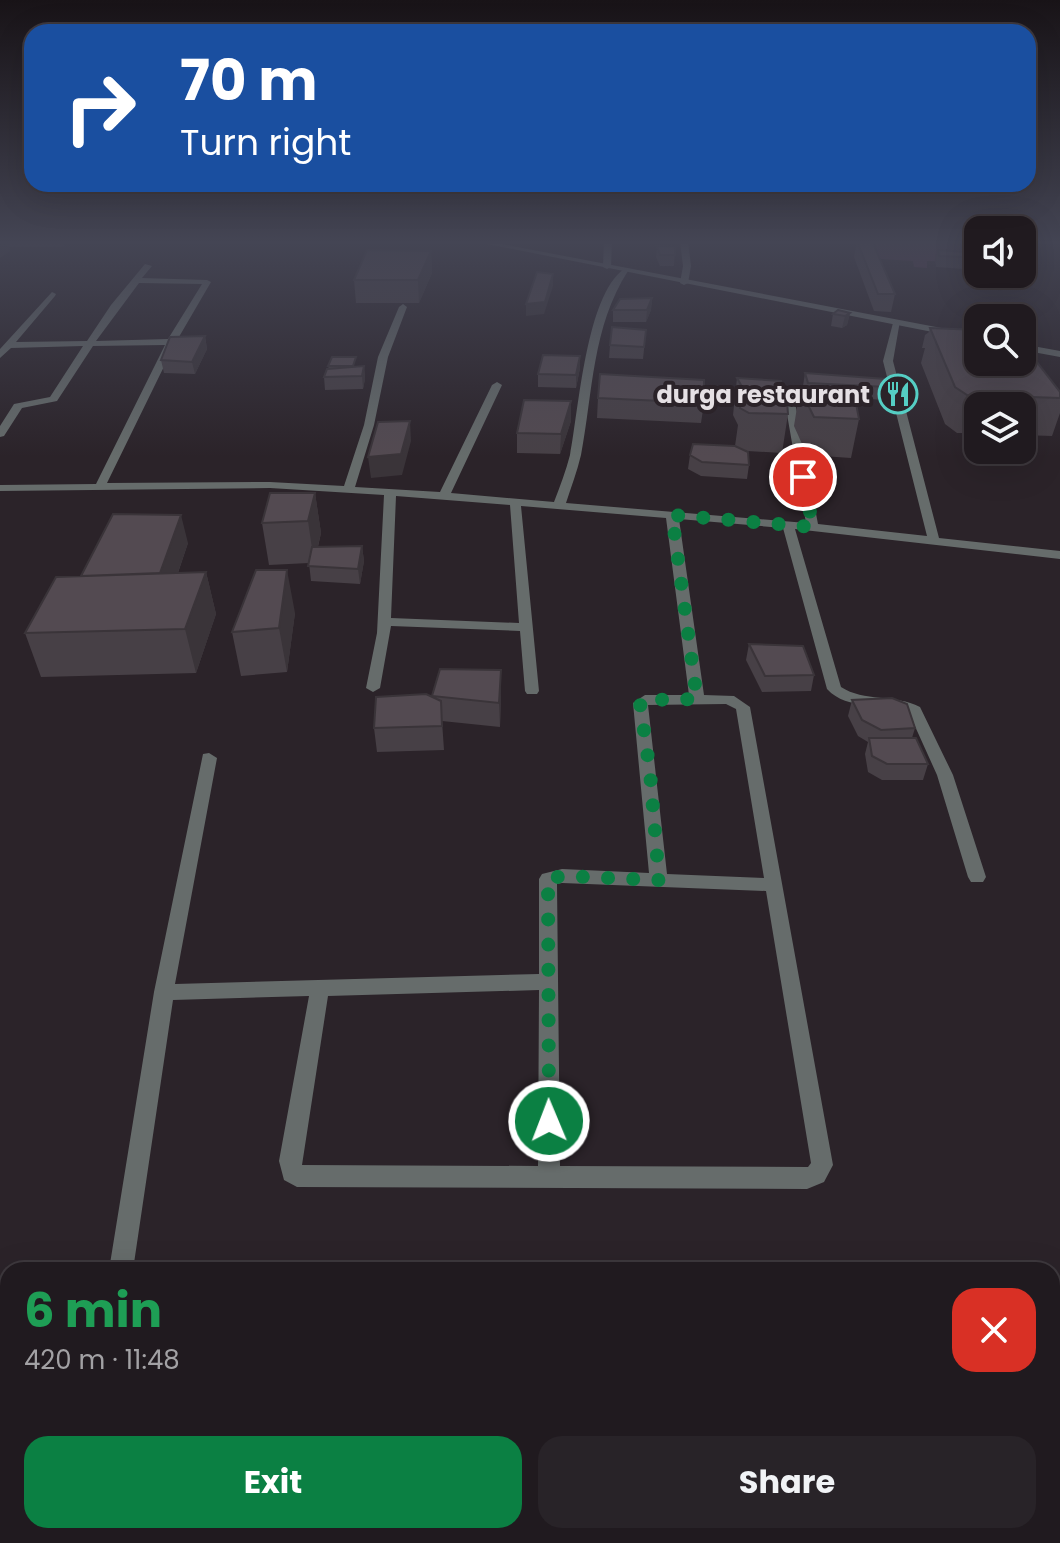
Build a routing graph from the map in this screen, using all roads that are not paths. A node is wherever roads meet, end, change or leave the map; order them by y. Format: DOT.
graph roads {
  1 [pos="36,313"];
  2 [pos="111,313"];
  3 [pos="188,313"];
  4 [pos="401,313"];
  5 [pos="603,313"];
  6 [pos="844,313"];
  7 [pos="897,323"];
  8 [pos="964,335"];
  9 [pos="171,342"];
  10 [pos="89,344"];
  11 [pos="8,345"];
  12 [pos="1036,350"];
  13 [pos="1060,354"];
  14 [pos="0,355"];
  15 [pos="497,385"];
  16 [pos="789,397"];
  17 [pos="0,434"];
  18 [pos="0,488"];
  19 [pos="99,488"];
  20 [pos="349,489"];
  21 [pos="390,492"];
  22 [pos="444,496"];
  23 [pos="515,501"];
  24 [pos="559,505"];
  25 [pos="672,515"];
  26 [pos="788,525"];
  27 [pos="813,527"];
  28 [pos="934,541"];
  29 [pos="1060,555"];
  30 [pos="384,622"];
  31 [pos="526,627"];
  32 [pos="373,688"];
  33 [pos="532,691"];
  34 [pos="697,699"];
  35 [pos="209,758"];
  36 [pos="977,877"];
  37 [pos="659,880"];
  38 [pos="774,885"];
  39 [pos="547,982"];
  40 [pos="320,988"];
  41 [pos="164,992"];
  42 [pos="549,1176"];
  43 [pos="122,1262"];
  1 -- 11 [label="street"];
  2 -- 10 [label="street"];
  3 -- 9 [label="street"];
  4 -- 20 [label="street"];
  5 -- 24 [label="street"];
  6 -- 7 [label="street"];
  7 -- 8 [label="street"];
  7 -- 28 [label="street"];
  9 -- 10 [label="street"];
  9 -- 19 [label="street"];
  10 -- 11 [label="street"];
  10 -- 17 [label="street"];
  11 -- 14 [label="street"];
  12 -- 13 [label="street"];
  15 -- 22 [label="street"];
  16 -- 27 [label="street"];
  18 -- 19 [label="street"];
  19 -- 20 [label="street"];
  20 -- 21 [label="street"];
  21 -- 22 [label="street"];
  21 -- 30 [label="street"];
  22 -- 23 [label="street"];
  23 -- 24 [label="street"];
  23 -- 31 [label="street"];
  24 -- 25 [label="street"];
  25 -- 26 [label="street"];
  25 -- 34 [label="street"];
  26 -- 27 [label="street"];
  26 -- 36 [label="street"];
  27 -- 28 [label="street"];
  28 -- 29 [label="street"];
  30 -- 31 [label="street"];
  30 -- 32 [label="street"];
  31 -- 33 [label="street"];
  34 -- 37 [label="street"];
  34 -- 38 [label="street"];
  35 -- 41 [label="street"];
  37 -- 38 [label="street"];
  37 -- 39 [label="street"];
  38 -- 42 [label="street"];
  39 -- 40 [label="street"];
  39 -- 42 [label="street"];
  40 -- 41 [label="street"];
  40 -- 42 [label="street"];
  41 -- 43 [label="street"];
}
